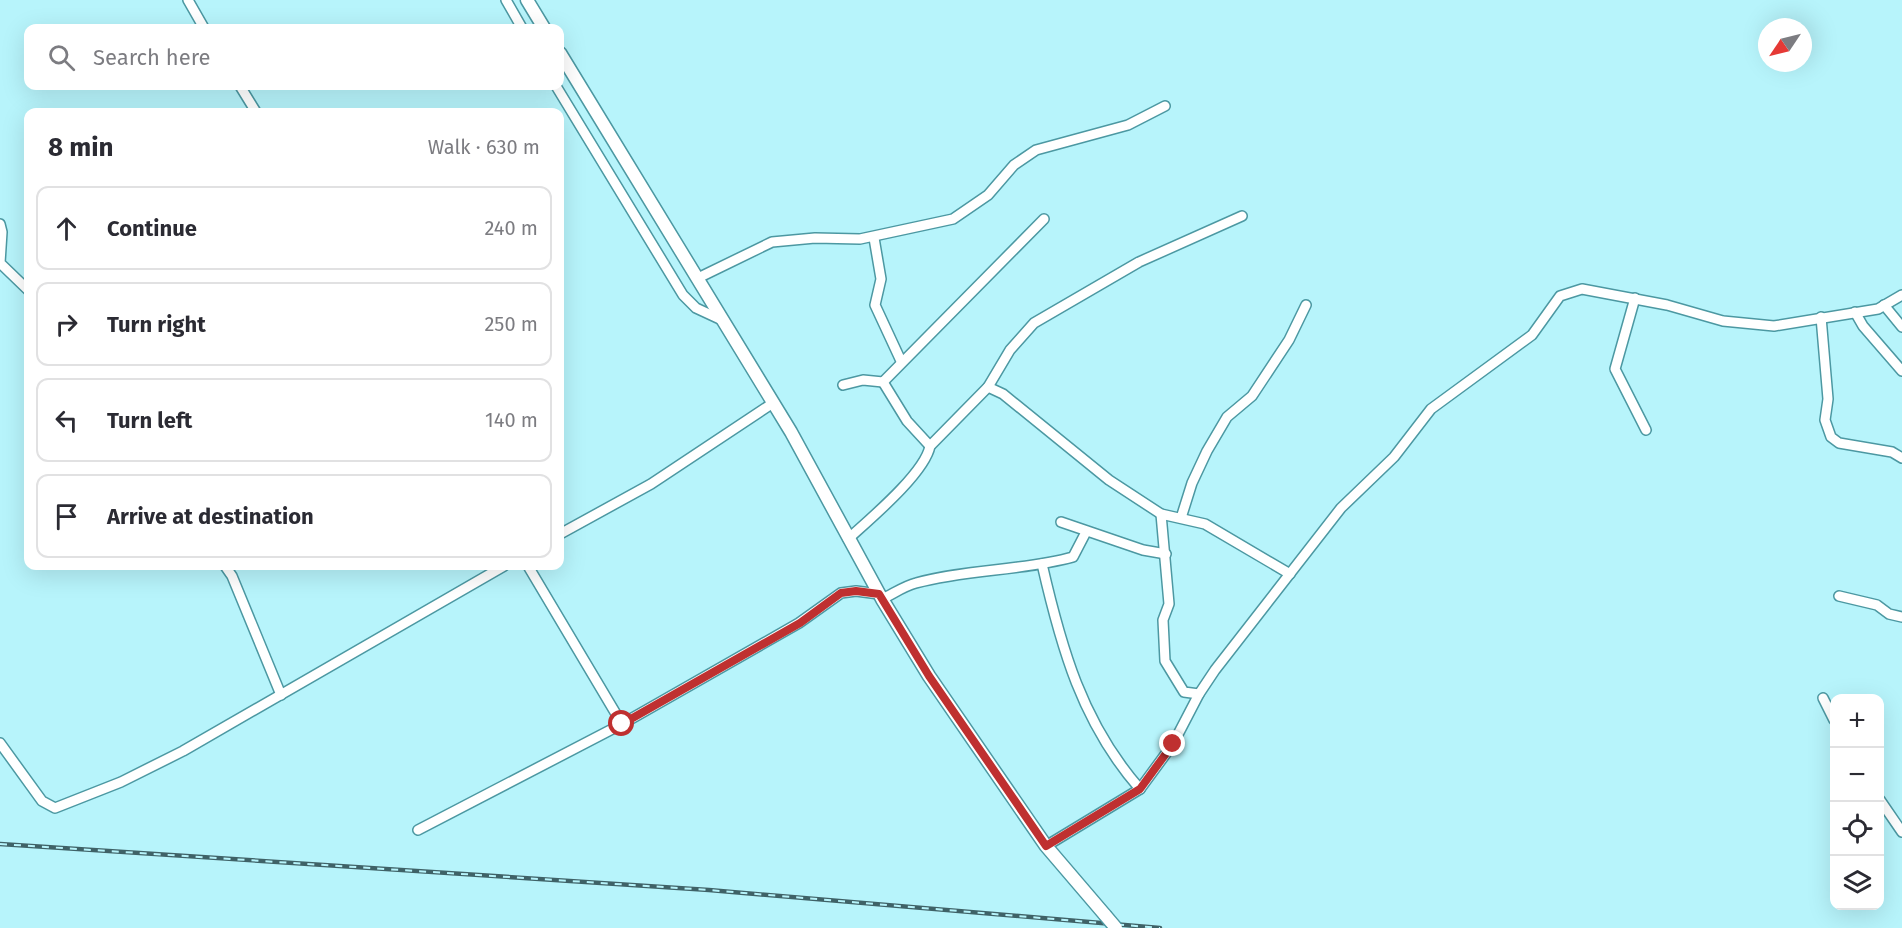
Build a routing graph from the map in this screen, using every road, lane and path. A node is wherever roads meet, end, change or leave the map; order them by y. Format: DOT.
graph roads {
  1 [pos="188,0"];
  2 [pos="506,0"];
  3 [pos="527,0"];
  4 [pos="202,24"];
  5 [pos="520,24"];
  6 [pos="542,24"];
  7 [pos="564,60"];
  8 [pos="242,90"];
  9 [pos="558,90"];
  10 [pos="1165,106"];
  11 [pos="254,108"];
  12 [pos="1242,216"];
  13 [pos="1044,219"];
  14 [pos="0,224"];
  15 [pos="874,238"];
  16 [pos="698,278"];
  17 [pos="24,287"];
  18 [pos="1902,295"];
  19 [pos="1635,298"];
  20 [pos="1306,305"];
  21 [pos="1884,305"];
  22 [pos="1855,312"];
  23 [pos="1821,317"];
  24 [pos="725,322"];
  25 [pos="1902,327"];
  26 [pos="901,361"];
  27 [pos="1902,371"];
  28 [pos="883,382"];
  29 [pos="843,385"];
  30 [pos="988,387"];
  31 [pos="773,403"];
  32 [pos="1646,430"];
  33 [pos="930,446"];
  34 [pos="1902,458"];
  35 [pos="1161,514"];
  36 [pos="1181,518"];
  37 [pos="1061,522"];
  38 [pos="564,532"];
  39 [pos="1086,532"];
  40 [pos="848,539"];
  41 [pos="1166,554"];
  42 [pos="1042,564"];
  43 [pos="228,570"];
  44 [pos="497,570"];
  45 [pos="530,570"];
  46 [pos="1290,574"];
  47 [pos="880,596"];
  48 [pos="1839,596"];
  49 [pos="1902,617"];
  50 [pos="1199,694"];
  51 [pos="280,695"];
  52 [pos="1823,698"];
  53 [pos="1830,712"];
  54 [pos="622,724"];
  55 [pos="0,743"];
  56 [pos="1140,789"];
  57 [pos="1881,802"];
  58 [pos="418,830"];
  59 [pos="1902,832"];
  60 [pos="1046,846"];
  61 [pos="1116,928"];
  1 -- 4 [label="street"];
  2 -- 5 [label="street"];
  3 -- 6 [label="main road"];
  7 -- 16 [label="main road"];
  8 -- 11 [label="street"];
  9 -- 24 [label="street"];
  10 -- 15 [label="street"];
  12 -- 30 [label="street"];
  13 -- 26 [label="street"];
  14 -- 17 [label="street"];
  15 -- 16 [label="street"];
  15 -- 26 [label="street"];
  16 -- 24 [label="main road"];
  18 -- 21 [label="street"];
  19 -- 23 [label="street"];
  19 -- 32 [label="street"];
  19 -- 46 [label="street"];
  20 -- 36 [label="street"];
  21 -- 22 [label="street"];
  21 -- 25 [label="street"];
  22 -- 23 [label="street"];
  22 -- 27 [label="street"];
  23 -- 34 [label="street"];
  24 -- 31 [label="main road"];
  26 -- 28 [label="street"];
  28 -- 29 [label="street"];
  28 -- 33 [label="street"];
  30 -- 33 [label="street"];
  30 -- 35 [label="street"];
  31 -- 38 [label="street"];
  31 -- 40 [label="main road"];
  33 -- 40 [label="street"];
  35 -- 36 [label="street"];
  35 -- 41 [label="street"];
  36 -- 46 [label="street"];
  37 -- 39 [label="street"];
  39 -- 41 [label="street"];
  39 -- 42 [label="street"];
  40 -- 47 [label="main road"];
  41 -- 50 [label="street"];
  42 -- 47 [label="street"];
  42 -- 56 [label="street"];
  43 -- 51 [label="street"];
  44 -- 51 [label="street"];
  45 -- 54 [label="street"];
  46 -- 50 [label="street"];
  47 -- 54 [label="street"];
  47 -- 60 [label="main road"];
  48 -- 49 [label="street"];
  50 -- 56 [label="street"];
  51 -- 55 [label="street"];
  52 -- 53 [label="street"];
  54 -- 58 [label="street"];
  56 -- 60 [label="street"];
  57 -- 59 [label="street"];
  60 -- 61 [label="main road, bridge"];
}
